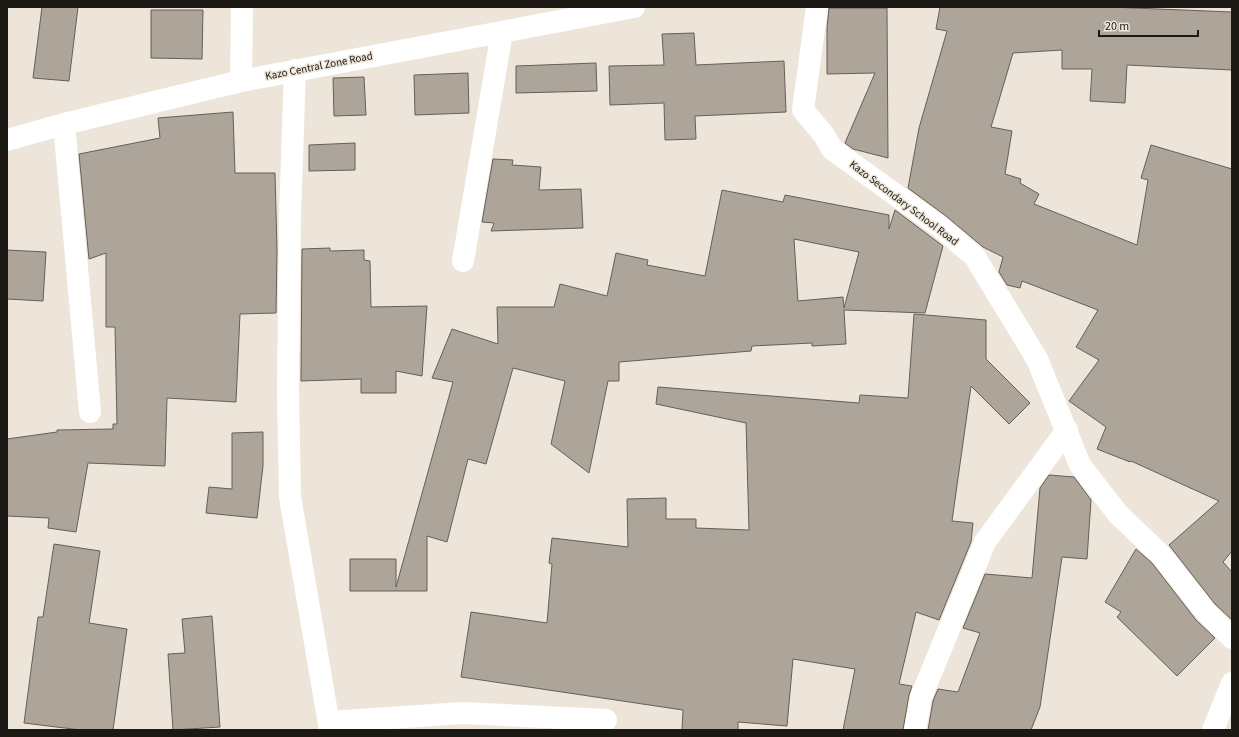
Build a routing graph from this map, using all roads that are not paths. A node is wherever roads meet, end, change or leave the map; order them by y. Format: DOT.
graph roads {
  1 [pos="242,7"];
  2 [pos="634,7"];
  3 [pos="817,7"];
  4 [pos="502,32"];
  5 [pos="295,70"];
  6 [pos="241,81"];
  7 [pos="64,124"];
  8 [pos="7,140"];
  9 [pos="462,261"];
  10 [pos="90,412"];
  11 [pos="1067,430"];
  12 [pos="1232,638"];
  13 [pos="1232,683"];
  14 [pos="606,720"];
  15 [pos="329,726"];
  16 [pos="915,730"];
  17 [pos="1213,730"];
  1 -- 6 [label="street"];
  2 -- 4 [label="street, Kazo Central Zone Road"];
  3 -- 11 [label="street, Kazo Secondary School Road"];
  4 -- 5 [label="street, Kazo Central Zone Road"];
  4 -- 9 [label="street"];
  5 -- 6 [label="street, Kazo Central Zone Road"];
  5 -- 15 [label="street"];
  6 -- 7 [label="street, Kazo Central Zone Road"];
  7 -- 8 [label="street, Kazo Central Zone Road"];
  7 -- 10 [label="street"];
  11 -- 12 [label="street, Kazo Secondary School Road"];
  11 -- 16 [label="street"];
  13 -- 17 [label="street"];
  14 -- 15 [label="street"];
}
